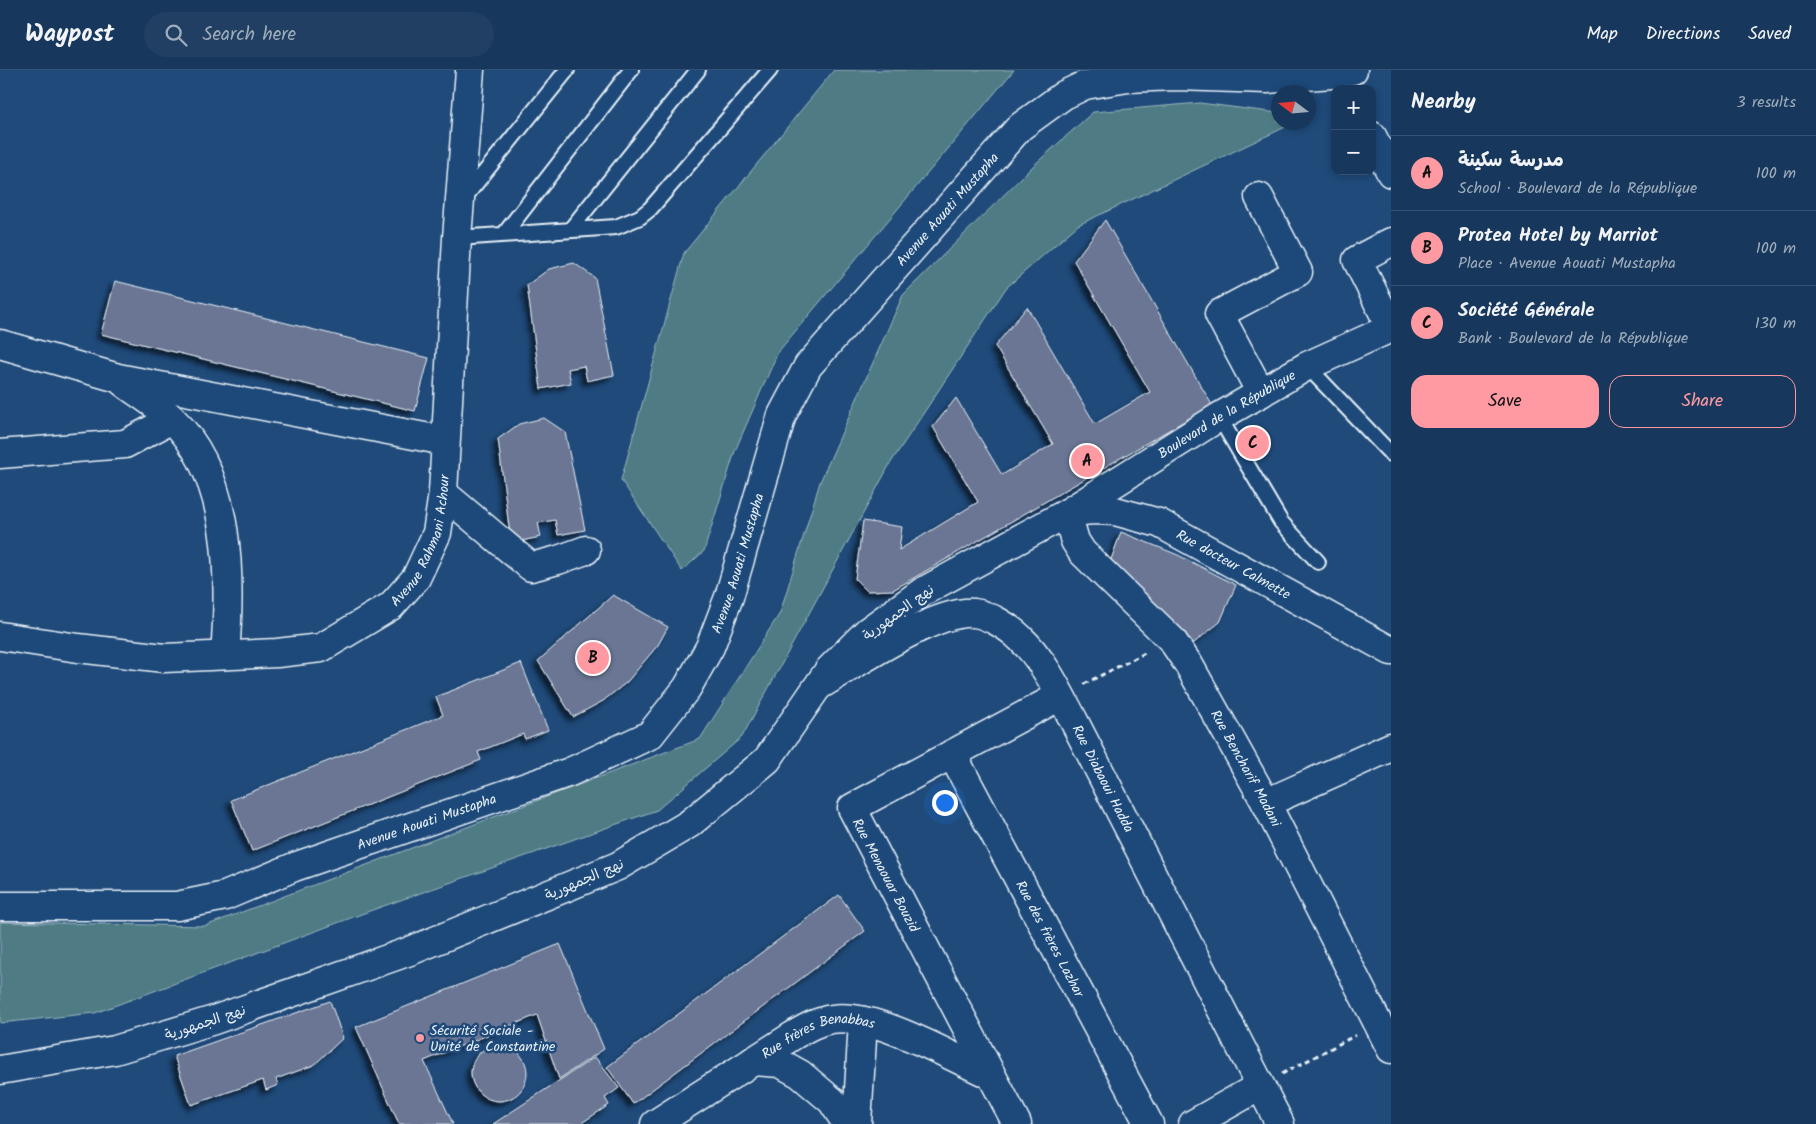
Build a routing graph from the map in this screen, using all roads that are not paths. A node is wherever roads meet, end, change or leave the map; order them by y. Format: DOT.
graph roads {
  1 [pos="470,70"];
  2 [pos="567,70"];
  3 [pos="631,70"];
  4 [pos="698,70"];
  5 [pos="770,70"];
  6 [pos="1353,70"];
  7 [pos="1376,144"];
  8 [pos="1391,174"];
  9 [pos="1259,197"];
  10 [pos="462,200"];
  11 [pos="570,230"];
  12 [pos="505,233"];
  13 [pos="457,238"];
  14 [pos="1391,242"];
  15 [pos="1391,328"];
  16 [pos="0,344"];
  17 [pos="1307,366"];
  18 [pos="118,378"];
  19 [pos="1261,392"];
  20 [pos="1218,418"];
  21 [pos="172,419"];
  22 [pos="446,441"];
  23 [pos="0,454"];
  24 [pos="1391,454"];
  25 [pos="442,493"];
  26 [pos="1068,513"];
  27 [pos="586,550"];
  28 [pos="1318,562"];
  29 [pos="0,636"];
  30 [pos="1391,650"];
  31 [pos="225,655"];
  32 [pos="819,685"];
  33 [pos="1060,696"];
  34 [pos="1391,747"];
  35 [pos="952,754"];
  36 [pos="1266,803"];
  37 [pos="0,906"];
  38 [pos="863,1021"];
  39 [pos="1391,1048"];
  40 [pos="753,1061"];
  41 [pos="0,1070"];
  42 [pos="991,1075"];
  43 [pos="1260,1086"];
  44 [pos="655,1124"];
  45 [pos="847,1124"];
  46 [pos="856,1124"];
  47 [pos="1017,1124"];
  48 [pos="1149,1124"];
  49 [pos="1194,1124"];
  50 [pos="1280,1124"];
  1 -- 10 [label="street, Avenue Rahmani Achour"];
  2 -- 10 [label="lane"];
  3 -- 12 [label="lane"];
  4 -- 11 [label="lane"];
  5 -- 11 [label="lane"];
  6 -- 37 [label="street, Avenue Aouati Mustapha"];
  7 -- 8 [label="street"];
  9 -- 19 [label="street"];
  10 -- 13 [label="street, Avenue Rahmani Achour"];
  11 -- 12 [label="lane"];
  12 -- 13 [label="lane"];
  13 -- 22 [label="street, Avenue Rahmani Achour"];
  14 -- 15 [label="street"];
  15 -- 17 [label="street, Boulevard de la République"];
  16 -- 18 [label="street"];
  17 -- 19 [label="street, Boulevard de la République"];
  17 -- 24 [label="lane"];
  18 -- 21 [label="street"];
  18 -- 22 [label="street"];
  19 -- 20 [label="street, Boulevard de la République"];
  20 -- 26 [label="street, Boulevard de la République"];
  20 -- 28 [label="lane"];
  21 -- 23 [label="street"];
  21 -- 31 [label="street"];
  22 -- 25 [label="street, Avenue Rahmani Achour"];
  25 -- 27 [label="street"];
  25 -- 31 [label="street, Avenue Rahmani Achour"];
  26 -- 30 [label="street, Rue docteur Calmette"];
  26 -- 32 [label="street, نهج الجمهورية"];
  26 -- 36 [label="street, Rue Bencharif Madani"];
  29 -- 31 [label="street, Avenue Rahmani Achour"];
  32 -- 33 [label="street, Rue Diabaoui Hadda"];
  32 -- 41 [label="street, نهج الجمهورية"];
  33 -- 35 [label="street, Rue Menaouar Bouzid"];
  33 -- 43 [label="street, Rue Diabaoui Hadda"];
  34 -- 36 [label="street"];
  35 -- 42 [label="street, Rue Menaouar Bouzid"];
  35 -- 48 [label="street, Rue des frères Lazhar"];
  36 -- 39 [label="street, Rue Bencharif Madani"];
  38 -- 40 [label="street, Rue frères Benabbas"];
  38 -- 42 [label="street, Rue frères Benabbas"];
  38 -- 46 [label="street"];
  40 -- 44 [label="street, Rue frères Benabbas"];
  40 -- 45 [label="street"];
  42 -- 47 [label="street, Rue Menaouar Bouzid"];
  43 -- 49 [label="street"];
  43 -- 50 [label="street, Rue Diabaoui Hadda"];
}
